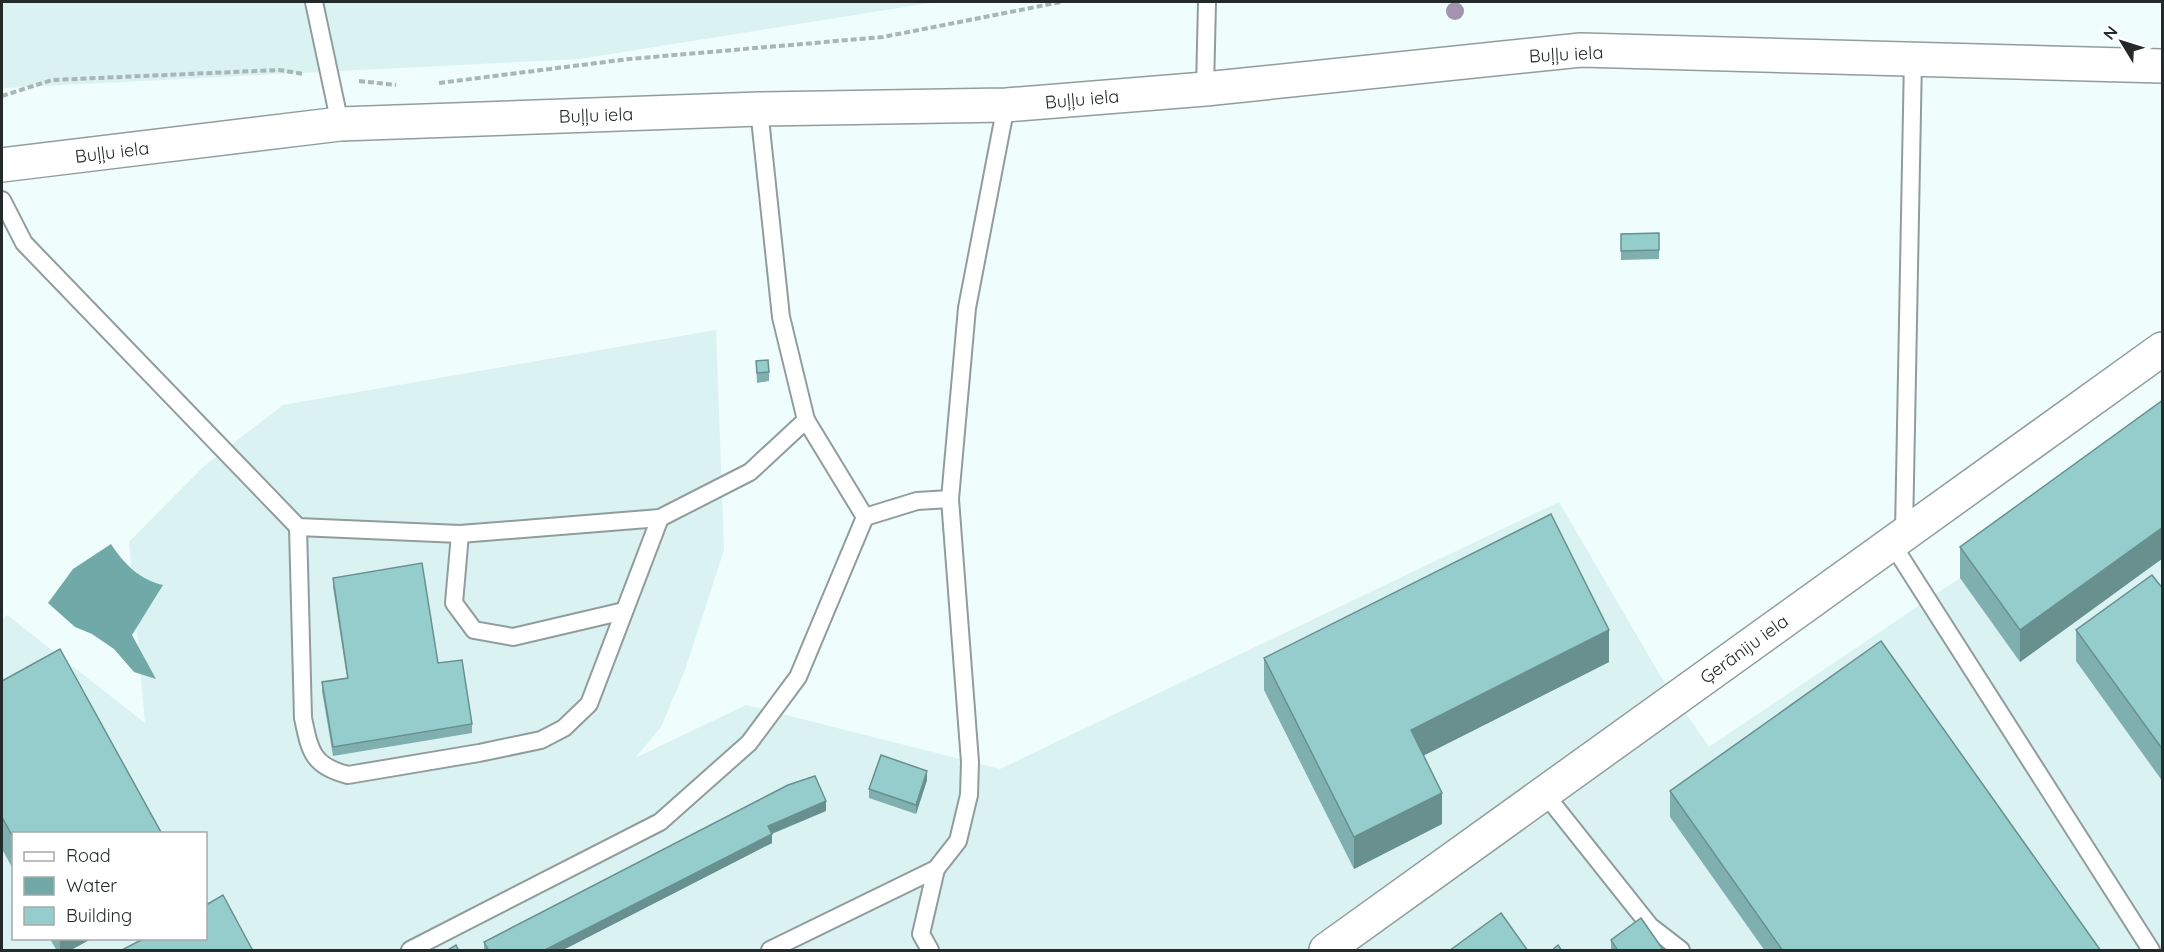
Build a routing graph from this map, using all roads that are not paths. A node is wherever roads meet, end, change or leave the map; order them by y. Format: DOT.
graph roads {
  1 [pos="314,2"];
  2 [pos="1207,2"];
  3 [pos="1913,58"];
  4 [pos="2163,66"];
  5 [pos="1204,89"];
  6 [pos="1006,105"];
  7 [pos="759,109"];
  8 [pos="340,124"];
  9 [pos="2,165"];
  10 [pos="2,200"];
  11 [pos="2163,349"];
  12 [pos="806,420"];
  13 [pos="950,499"];
  14 [pos="865,517"];
  15 [pos="660,518"];
  16 [pos="298,527"];
  17 [pos="460,534"];
  18 [pos="1897,537"];
  19 [pos="624,611"];
  20 [pos="1545,794"];
  21 [pos="936,869"];
  22 [pos="410,951"];
  23 [pos="770,951"];
  24 [pos="930,951"];
  25 [pos="1326,951"];
  26 [pos="1681,951"];
  27 [pos="2151,951"];
  1 -- 8 [label="lane"];
  2 -- 5 [label="lane"];
  3 -- 4 [label="street, Buļļu iela"];
  3 -- 5 [label="street, Buļļu iela"];
  3 -- 18 [label="lane"];
  5 -- 6 [label="street, Buļļu iela"];
  6 -- 7 [label="street, Buļļu iela"];
  6 -- 13 [label="lane"];
  7 -- 8 [label="street, Buļļu iela"];
  7 -- 12 [label="lane"];
  8 -- 9 [label="street, Buļļu iela"];
  10 -- 16 [label="lane"];
  11 -- 18 [label="street, Ģerāniju iela"];
  12 -- 14 [label="lane"];
  12 -- 15 [label="lane"];
  13 -- 14 [label="lane"];
  13 -- 21 [label="lane"];
  14 -- 22 [label="lane"];
  15 -- 17 [label="lane"];
  15 -- 19 [label="lane"];
  16 -- 17 [label="lane"];
  16 -- 19 [label="lane"];
  17 -- 19 [label="lane"];
  18 -- 20 [label="street, Ģerāniju iela"];
  18 -- 27 [label="lane"];
  20 -- 25 [label="street, Ģerāniju iela"];
  20 -- 26 [label="lane"];
  21 -- 23 [label="lane"];
  21 -- 24 [label="lane"];
}
